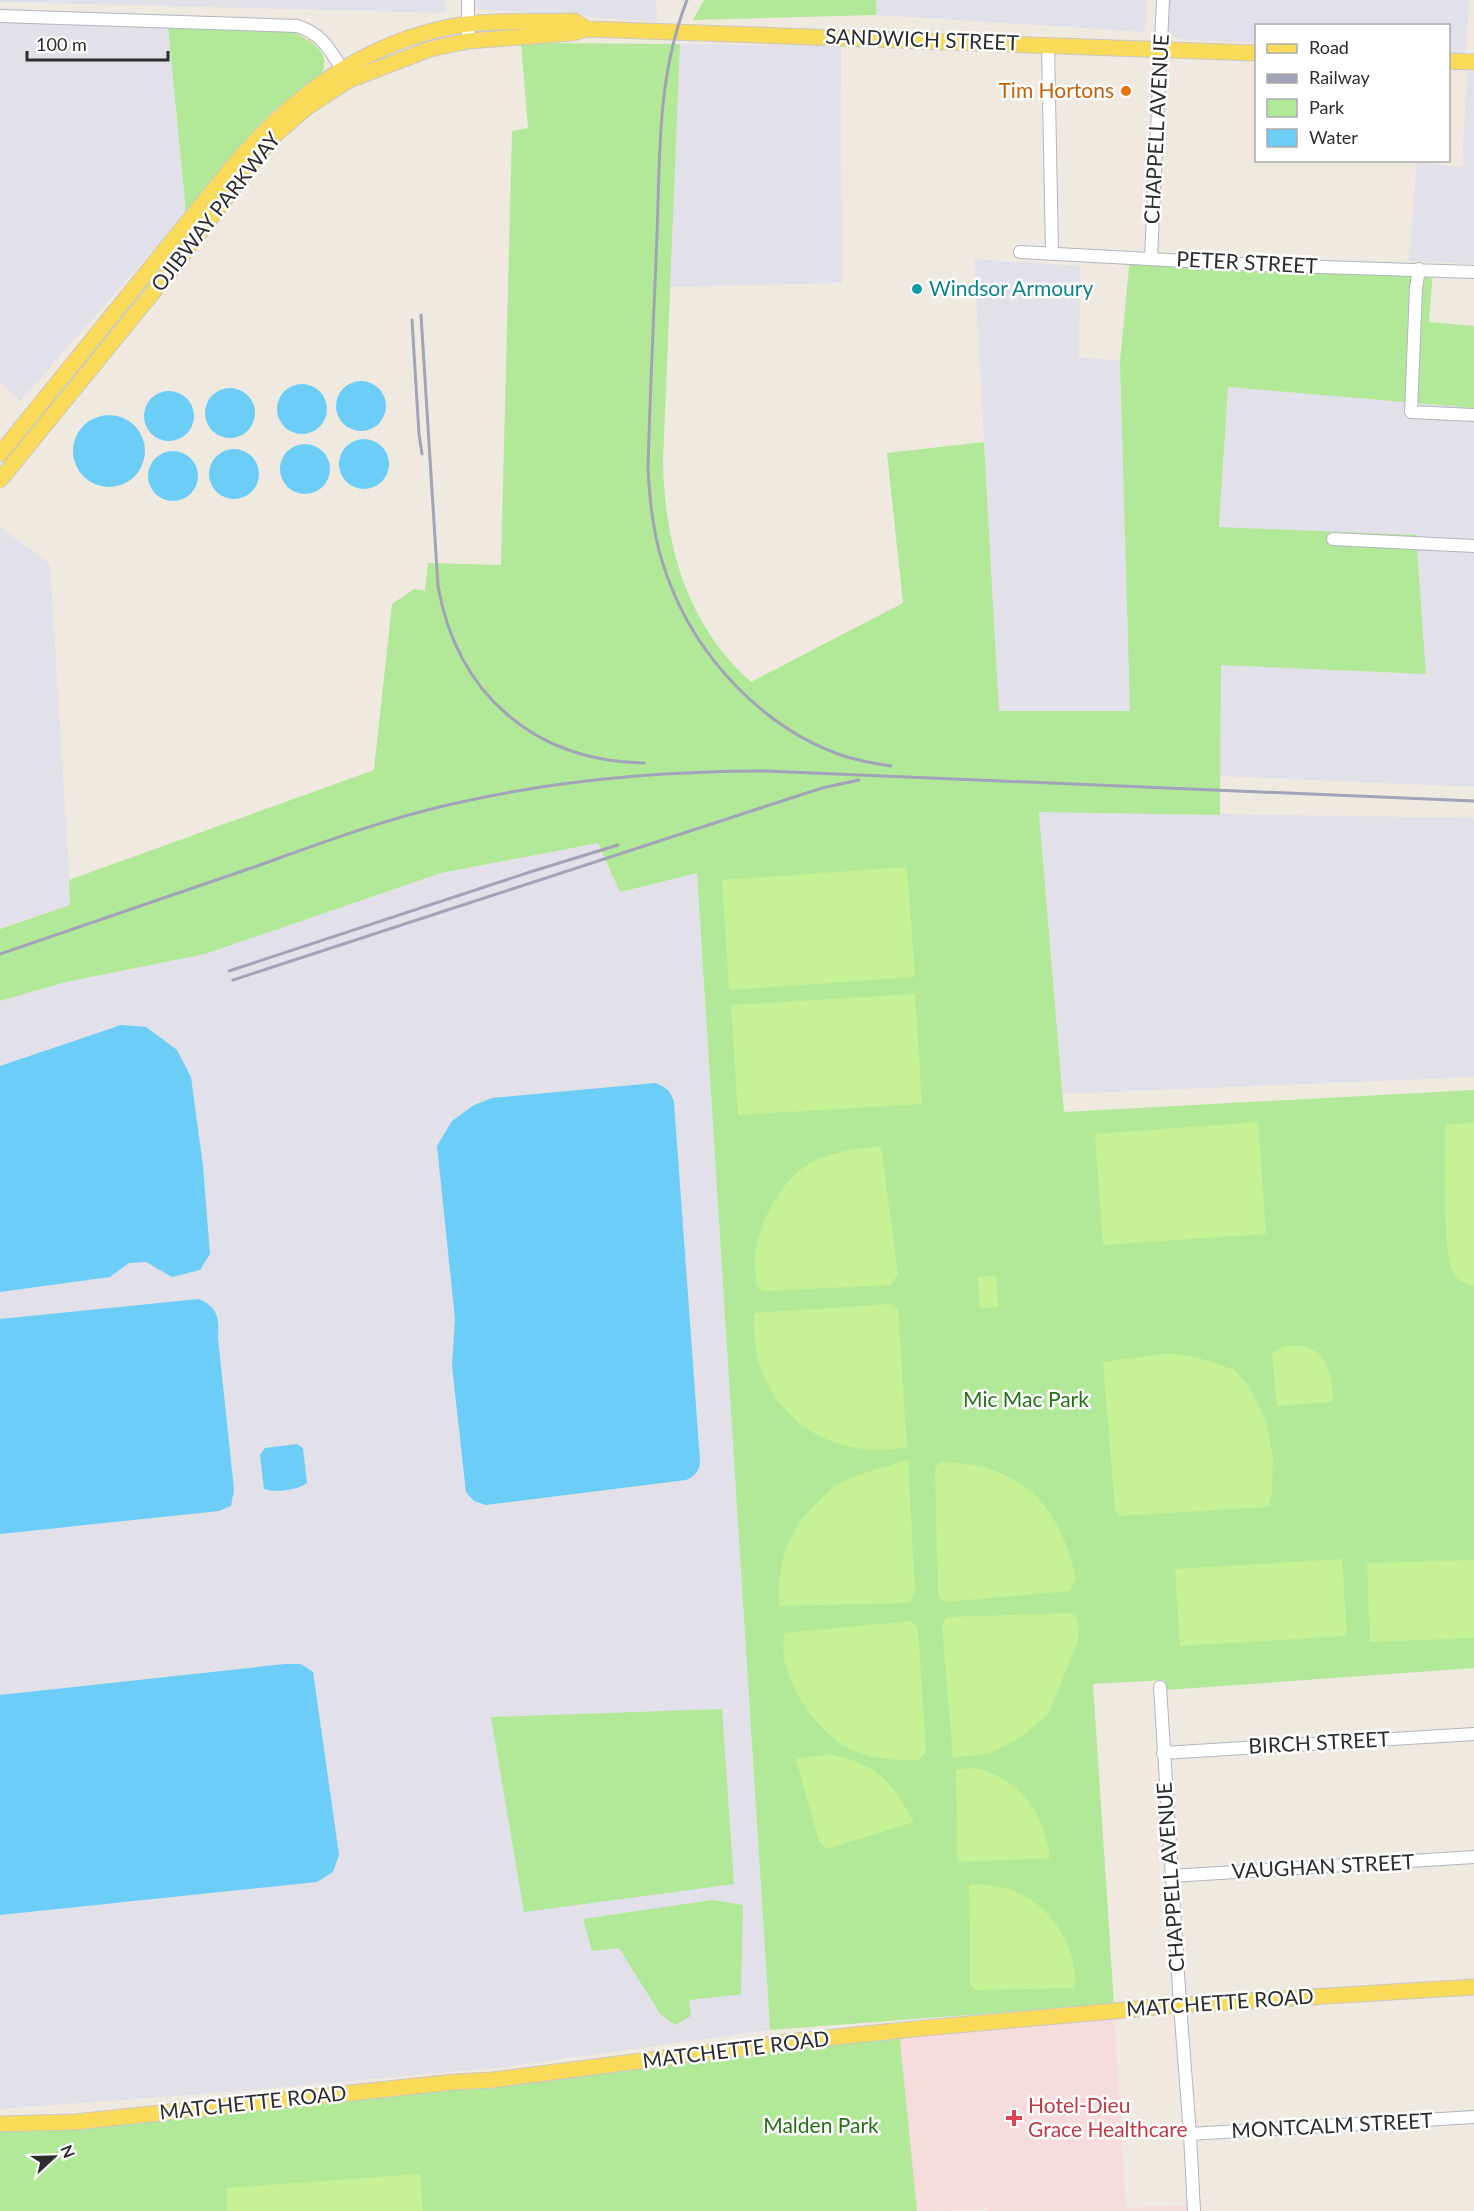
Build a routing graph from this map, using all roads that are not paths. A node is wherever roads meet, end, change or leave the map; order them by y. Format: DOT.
graph roads {
  1 [pos="468,0"];
  2 [pos="1164,0"];
  3 [pos="0,16"];
  4 [pos="468,24"];
  5 [pos="587,29"];
  6 [pos="468,41"];
  7 [pos="1048,45"];
  8 [pos="1161,48"];
  9 [pos="1255,52"];
  10 [pos="1450,61"];
  11 [pos="1474,62"];
  12 [pos="345,74"];
  13 [pos="1020,252"];
  14 [pos="1052,254"];
  15 [pos="1150,258"];
  16 [pos="1419,269"];
  17 [pos="1474,272"];
  18 [pos="1474,415"];
  19 [pos="0,454"];
  20 [pos="0,480"];
  21 [pos="1333,539"];
  22 [pos="1474,546"];
  23 [pos="1160,1687"];
  24 [pos="1474,1734"];
  25 [pos="1163,1753"];
  26 [pos="1474,1857"];
  27 [pos="1171,1876"];
  28 [pos="1474,1987"];
  29 [pos="1180,2005"];
  30 [pos="1474,2117"];
  31 [pos="0,2124"];
  32 [pos="1190,2134"];
  33 [pos="1194,2211"];
  1 -- 4 [label="street"];
  2 -- 8 [label="street, CHAPPELL AVENUE"];
  3 -- 12 [label="street"];
  4 -- 5 [label="main road, OJIBWAY PARKWAY"];
  4 -- 6 [label="street"];
  4 -- 12 [label="main road, OJIBWAY PARKWAY"];
  5 -- 6 [label="main road, OJIBWAY PARKWAY"];
  5 -- 7 [label="main road, SANDWICH STREET"];
  6 -- 12 [label="main road, OJIBWAY PARKWAY"];
  7 -- 8 [label="main road, SANDWICH STREET"];
  7 -- 14 [label="street"];
  8 -- 9 [label="main road, SANDWICH STREET"];
  8 -- 15 [label="street, CHAPPELL AVENUE"];
  10 -- 11 [label="main road"];
  12 -- 19 [label="main road, OJIBWAY PARKWAY"];
  12 -- 20 [label="main road, OJIBWAY PARKWAY"];
  13 -- 14 [label="street, PETER STREET"];
  14 -- 15 [label="street, PETER STREET"];
  15 -- 16 [label="street, PETER STREET"];
  16 -- 17 [label="street, PETER STREET"];
  16 -- 18 [label="street"];
  21 -- 22 [label="street"];
  23 -- 25 [label="street, CHAPPELL AVENUE"];
  24 -- 25 [label="street, BIRCH STREET"];
  25 -- 27 [label="street, CHAPPELL AVENUE"];
  26 -- 27 [label="street, VAUGHAN STREET"];
  27 -- 29 [label="street, CHAPPELL AVENUE"];
  28 -- 29 [label="main road, MATCHETTE ROAD"];
  29 -- 31 [label="main road, MATCHETTE ROAD"];
  29 -- 32 [label="street, CHAPPELL AVENUE"];
  30 -- 32 [label="street, MONTCALM STREET"];
  32 -- 33 [label="street, CHAPPELL AVENUE"];
}
